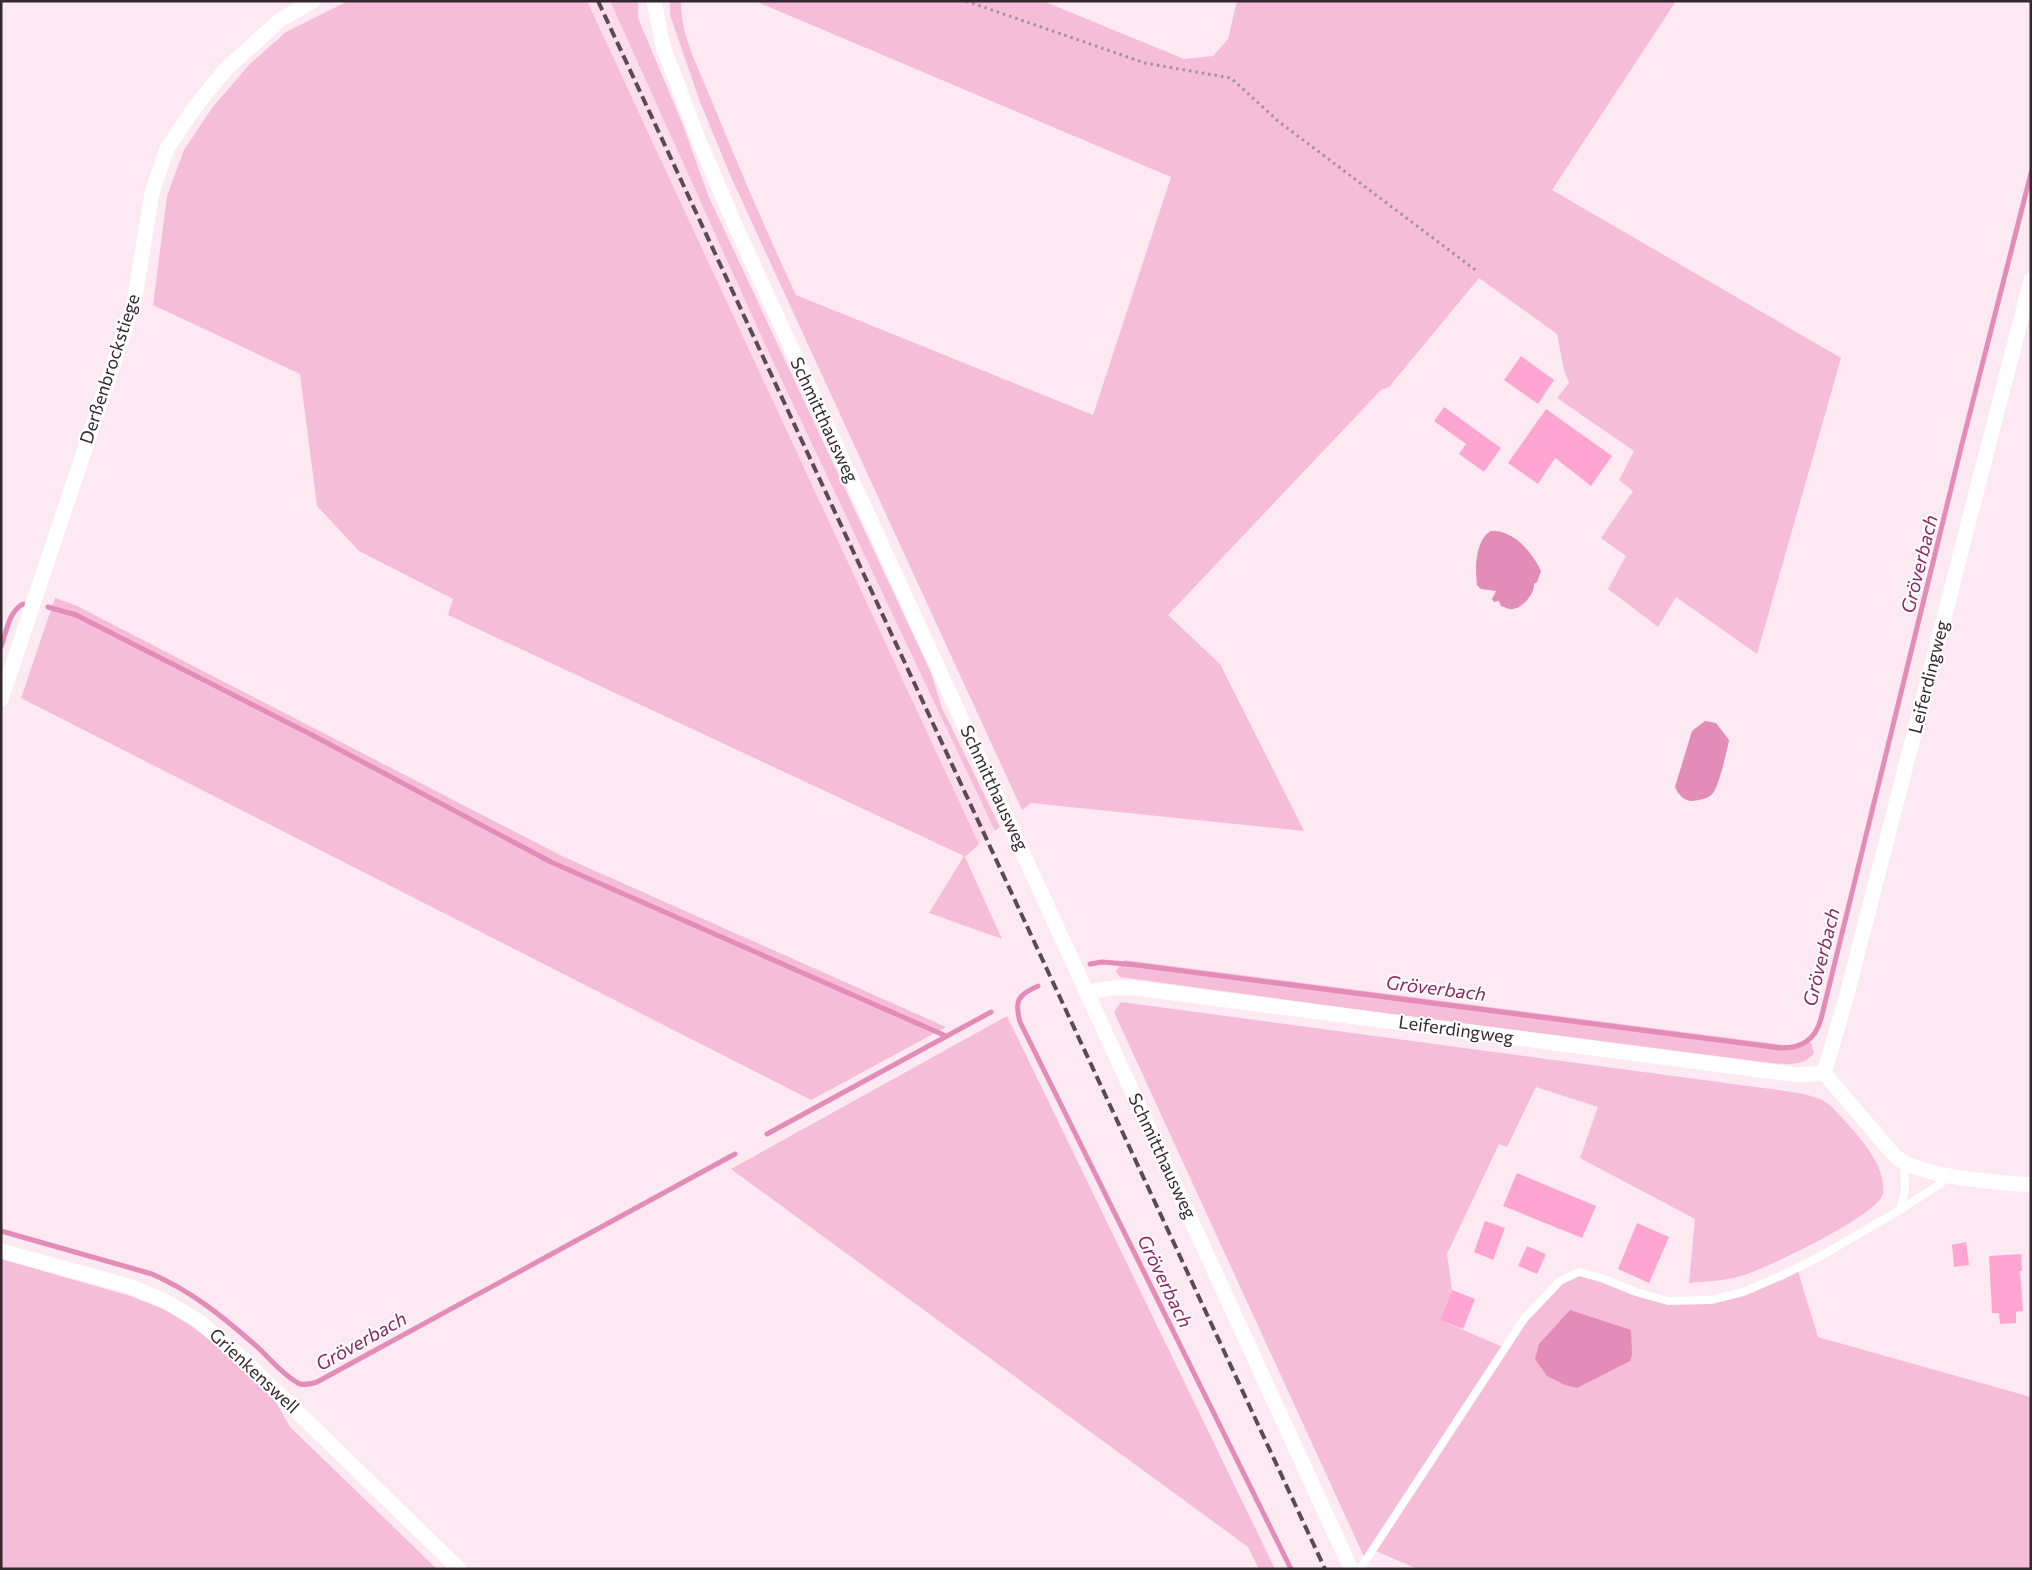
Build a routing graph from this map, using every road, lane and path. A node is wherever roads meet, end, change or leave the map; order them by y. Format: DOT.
graph roads {
  1 [pos="313,1"];
  2 [pos="654,1"];
  3 [pos="966,1"];
  4 [pos="1478,272"];
  5 [pos="2031,280"];
  6 [pos="1,699"];
  7 [pos="1088,992"];
  8 [pos="1824,1073"];
  9 [pos="1904,1163"];
  10 [pos="1949,1176"];
  11 [pos="2031,1184"];
  12 [pos="1900,1210"];
  13 [pos="1,1251"];
  14 [pos="459,1569"];
  15 [pos="1352,1569"];
  16 [pos="1360,1569"];
  1 -- 6 [label="street, Derßenbrockstiege"];
  2 -- 7 [label="street, Schmitthausweg"];
  3 -- 4 [label="path"];
  5 -- 8 [label="street, Leiferdingweg"];
  7 -- 8 [label="street, Leiferdingweg"];
  7 -- 15 [label="street, Schmitthausweg"];
  8 -- 9 [label="street"];
  9 -- 10 [label="street"];
  9 -- 12 [label="lane"];
  10 -- 11 [label="street"];
  10 -- 12 [label="lane"];
  12 -- 16 [label="lane"];
  13 -- 14 [label="street, Grienkenswell"];
}
